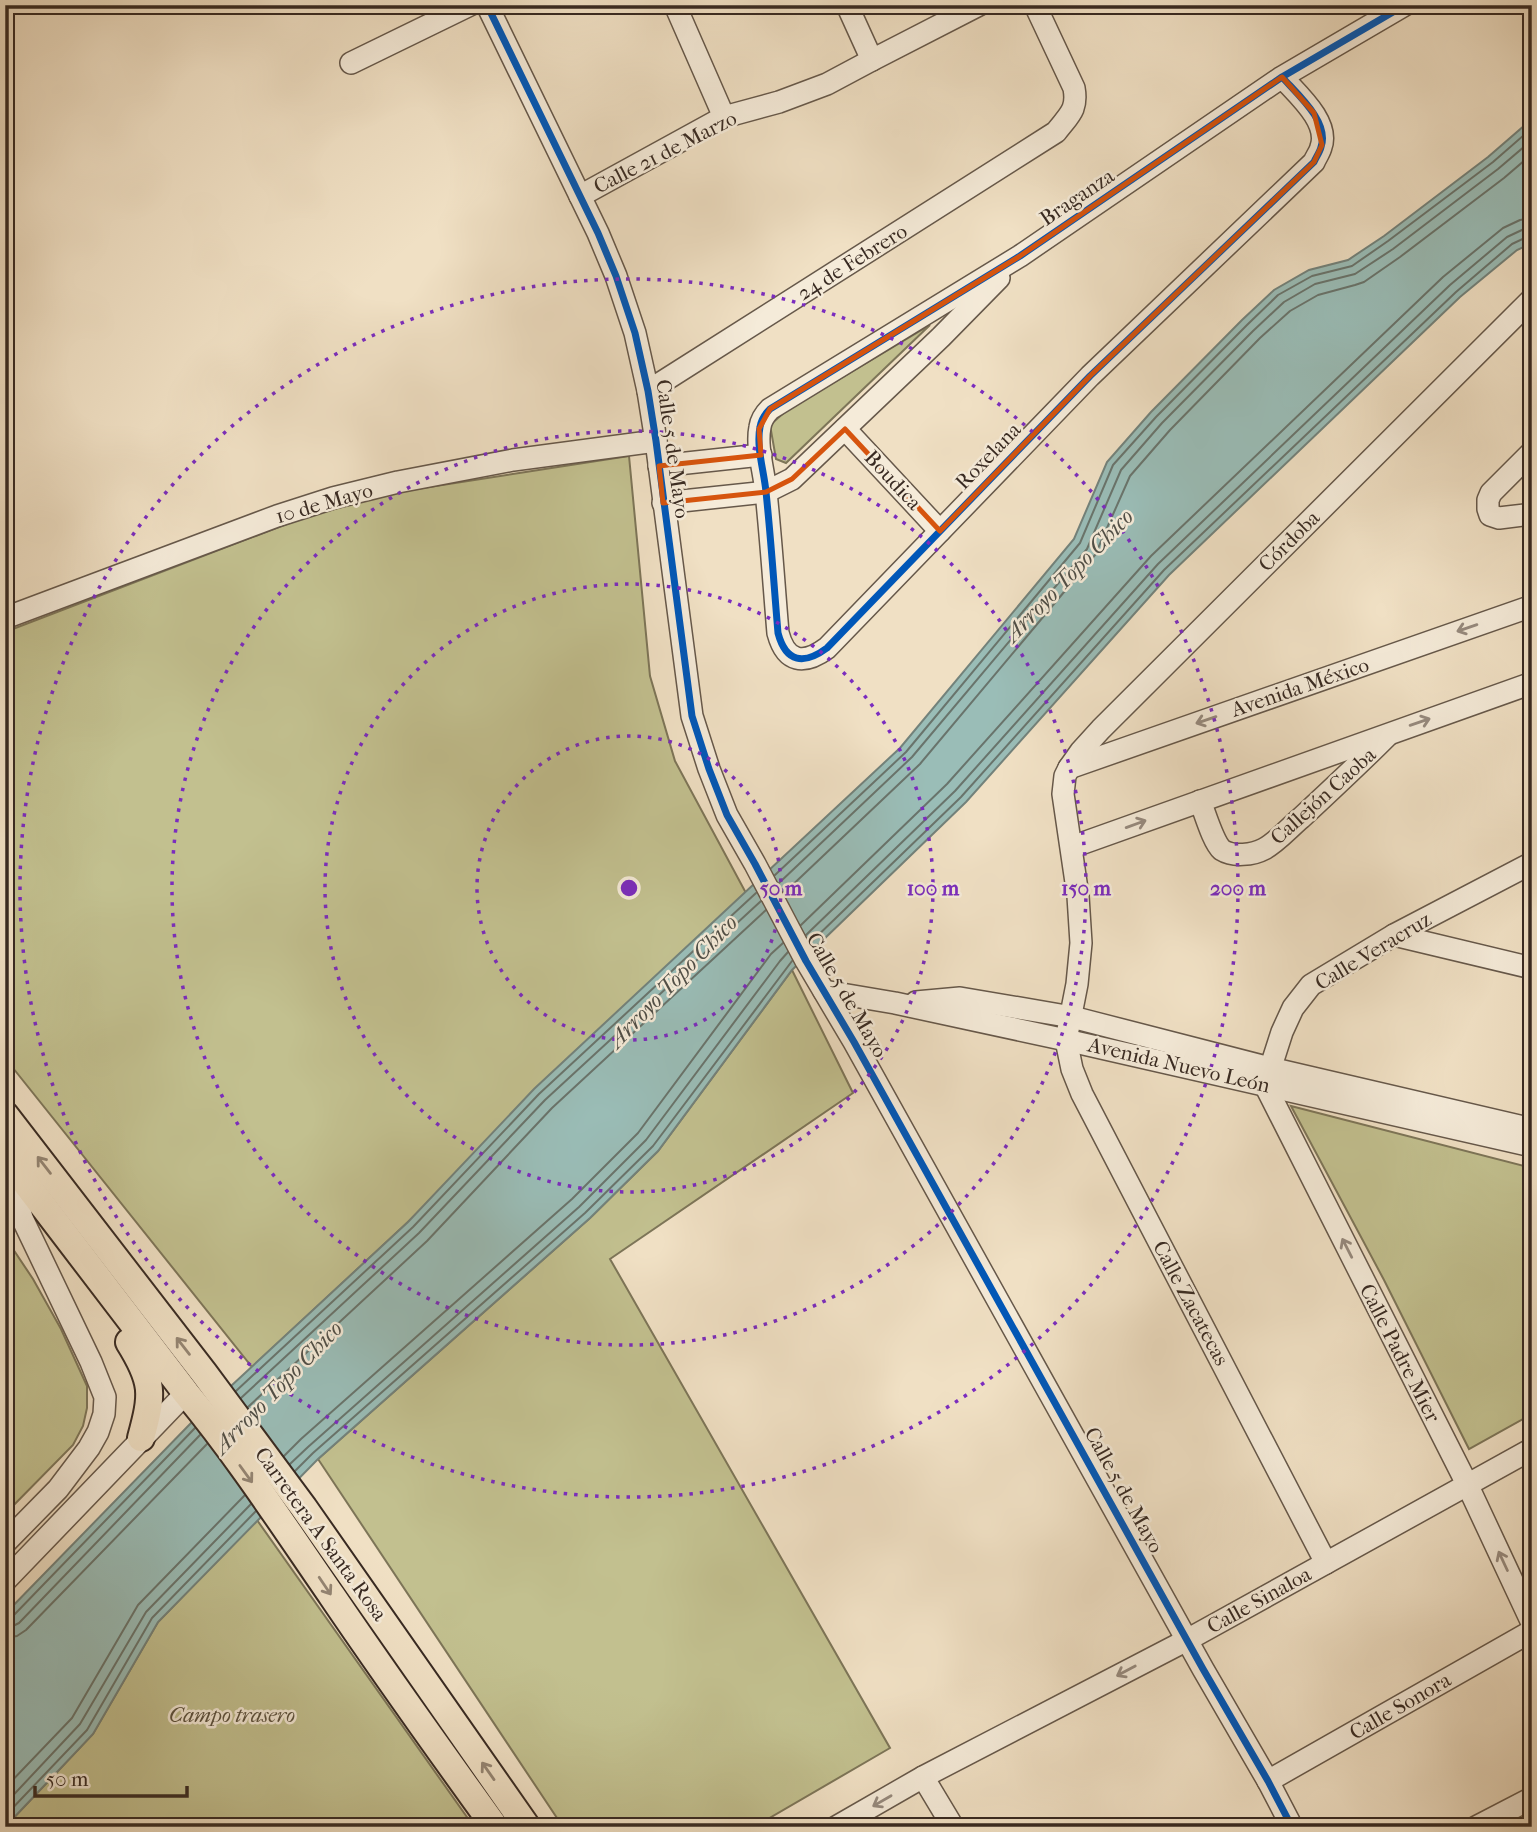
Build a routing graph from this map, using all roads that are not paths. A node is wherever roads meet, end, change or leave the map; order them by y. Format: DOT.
graph roads {
  1 [pos="470,5"];
  2 [pos="487,5"];
  3 [pos="676,5"];
  4 [pos="847,5"];
  5 [pos="979,5"];
  6 [pos="1035,5"];
  7 [pos="1405,5"];
  8 [pos="872,60"];
  9 [pos="351,63"];
  10 [pos="1282,77"];
  11 [pos="724,117"];
  12 [pos="580,196"];
  13 [pos="1020,257"];
  14 [pos="1532,299"];
  15 [pos="648,391"];
  16 [pos="766,413"];
  17 [pos="845,429"];
  18 [pos="656,441"];
  19 [pos="1532,452"];
  20 [pos="761,455"];
  21 [pos="659,466"];
  22 [pos="766,492"];
  23 [pos="663,503"];
  24 [pos="1532,514"];
  25 [pos="940,531"];
  26 [pos="1532,606"];
  27 [pos="5,618"];
  28 [pos="1532,683"];
  29 [pos="1391,732"];
  30 [pos="1069,768"];
  31 [pos="1200,801"];
  32 [pos="1072,847"];
  33 [pos="1532,863"];
  34 [pos="1394,935"];
  35 [pos="1532,968"];
  36 [pos="824,991"];
  37 [pos="895,1003"];
  38 [pos="1072,1017"];
  39 [pos="1066,1040"];
  40 [pos="1267,1077"];
  41 [pos="5,1115"];
  42 [pos="1464,1122"];
  43 [pos="1532,1129"];
  44 [pos="1532,1146"];
  45 [pos="8,1159"];
  46 [pos="88,1265"];
  47 [pos="186,1393"];
  48 [pos="215,1409"];
  49 [pos="142,1438"];
  50 [pos="1532,1449"];
  51 [pos="1466,1484"];
  52 [pos="5,1543"];
  53 [pos="1326,1563"];
  54 [pos="5,1581"];
  55 [pos="1532,1623"];
  56 [pos="1532,1631"];
  57 [pos="1187,1640"];
  58 [pos="1152,1657"];
  59 [pos="1203,1669"];
  60 [pos="923,1777"];
  61 [pos="1268,1781"];
  62 [pos="1532,1798"];
  63 [pos="495,1827"];
  64 [pos="527,1827"];
  65 [pos="836,1827"];
  66 [pos="953,1827"];
  67 [pos="1292,1827"];
  68 [pos="1476,1827"];
  1 -- 9 [label="street"];
  2 -- 12 [label="street, Calle 5 de Mayo"];
  3 -- 11 [label="street"];
  4 -- 8 [label="street"];
  5 -- 8 [label="street, Calle 21 de Marzo"];
  6 -- 15 [label="street, 24 de Febrero"];
  7 -- 10 [label="street, Braganza"];
  8 -- 11 [label="street, Calle 21 de Marzo"];
  10 -- 13 [label="street, Braganza"];
  10 -- 25 [label="street, Roxelana"];
  11 -- 12 [label="street, Calle 21 de Marzo"];
  12 -- 15 [label="street, Calle 5 de Mayo"];
  13 -- 16 [label="street, Braganza"];
  13 -- 17 [label="street, Braganza"];
  14 -- 30 [label="street, Córdoba"];
  15 -- 18 [label="street, Calle 5 de Mayo"];
  16 -- 20 [label="street, Roxelana"];
  17 -- 22 [label="street, Braganza"];
  17 -- 25 [label="street, Boudica"];
  18 -- 21 [label="street, Calle 5 de Mayo"];
  18 -- 27 [label="street, 10 de Mayo"];
  19 -- 24 [label="street"];
  20 -- 21 [label="street"];
  20 -- 22 [label="street, Roxelana"];
  21 -- 23 [label="street, Calle 5 de Mayo"];
  22 -- 23 [label="street"];
  22 -- 25 [label="street, Roxelana"];
  23 -- 36 [label="street, Calle 5 de Mayo"];
  26 -- 30 [label="street, Avenida México, one-way"];
  29 -- 28 [label="street, one-way"];
  29 -- 31 [label="street"];
  29 -- 31 [label="street, Callejón Caoba"];
  30 -- 32 [label="street, Córdoba"];
  32 -- 31 [label="street, one-way"];
  32 -- 38 [label="street"];
  33 -- 34 [label="street, Calle Veracruz"];
  34 -- 35 [label="street"];
  34 -- 40 [label="street, Calle Veracruz"];
  36 -- 37 [label="street, Avenida Nuevo León"];
  36 -- 57 [label="street, Calle 5 de Mayo"];
  37 -- 38 [label="street"];
  37 -- 39 [label="street, Avenida Nuevo León"];
  38 -- 39 [label="street"];
  38 -- 40 [label="street"];
  39 -- 40 [label="street, Avenida Nuevo León"];
  39 -- 53 [label="street, Calle Zacatecas"];
  40 -- 42 [label="street, Avenida Nuevo León"];
  51 -- 40 [label="street, Calle Padre Mier, one-way"];
  48 -- 41 [label="main road, Carretera A Santa Rosa, one-way"];
  42 -- 43 [label="street"];
  42 -- 44 [label="street, Avenida Nuevo León"];
  45 -- 46 [label="main road, Carretera A Santa Rosa"];
  45 -- 52 [label="street"];
  46 -- 47 [label="main road, Carretera A Santa Rosa"];
  46 -- 49 [label="main road"];
  47 -- 48 [label="main road, Carretera A Santa Rosa"];
  47 -- 49 [label="street"];
  48 -- 63 [label="main road, Carretera A Santa Rosa, one-way"];
  64 -- 48 [label="main road, Carretera A Santa Rosa, one-way"];
  49 -- 54 [label="street"];
  50 -- 51 [label="street, Calle Sinaloa"];
  51 -- 53 [label="street, Calle Sinaloa"];
  55 -- 51 [label="street, Calle Padre Mier, one-way"];
  53 -- 57 [label="street, Calle Sinaloa"];
  56 -- 61 [label="street, Calle Sonora"];
  57 -- 58 [label="street, Calle Sinaloa"];
  57 -- 59 [label="street, Calle 5 de Mayo"];
  58 -- 59 [label="street"];
  58 -- 60 [label="street, Calle Sinaloa, one-way"];
  59 -- 61 [label="street, Calle 5 de Mayo"];
  60 -- 65 [label="street, Calle Sinaloa, one-way"];
  60 -- 66 [label="street"];
  61 -- 67 [label="street, Calle 5 de Mayo"];
  62 -- 68 [label="street"];
}
